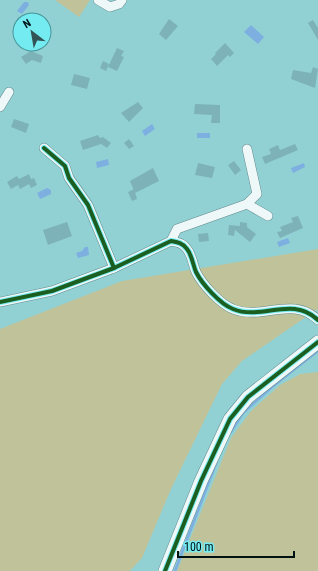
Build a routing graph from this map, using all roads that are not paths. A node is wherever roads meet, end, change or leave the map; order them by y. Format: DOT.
graph roads {
  1 [pos="98,0"];
  2 [pos="122,0"];
  3 [pos="9,92"];
  4 [pos="0,107"];
  5 [pos="44,148"];
  6 [pos="247,148"];
  7 [pos="247,204"];
  8 [pos="268,216"];
  9 [pos="171,241"];
  10 [pos="114,268"];
  11 [pos="0,302"];
  12 [pos="318,320"];
  13 [pos="318,342"];
  14 [pos="165,571"];
  1 -- 2 [label="street"];
  3 -- 4 [label="street"];
  5 -- 10 [label="street"];
  6 -- 7 [label="street"];
  7 -- 8 [label="street"];
  7 -- 9 [label="street"];
  9 -- 10 [label="street"];
  9 -- 12 [label="street"];
  10 -- 11 [label="street"];
  13 -- 14 [label="main road"];
}
